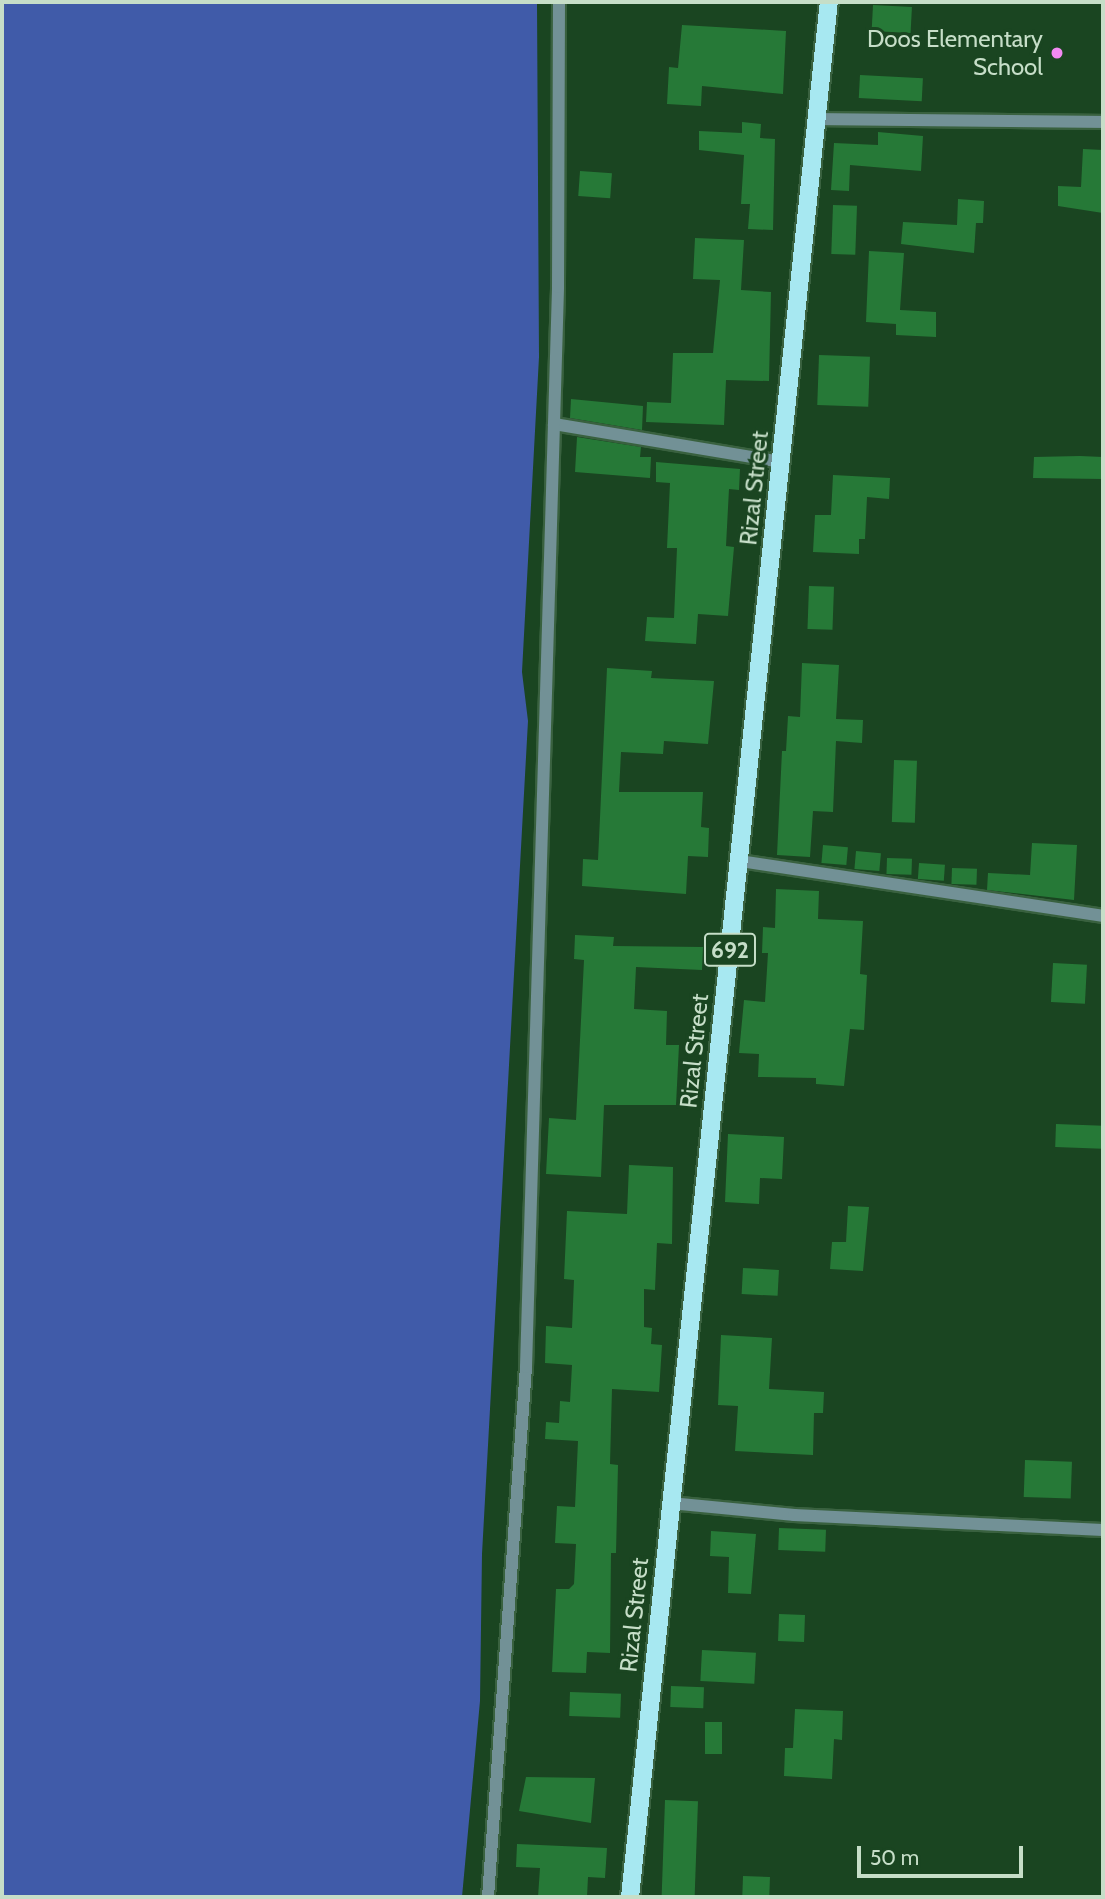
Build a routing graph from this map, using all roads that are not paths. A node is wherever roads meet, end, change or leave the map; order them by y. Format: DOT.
graph roads {
  1 [pos="559,2"];
  2 [pos="829,2"];
  3 [pos="817,119"];
  4 [pos="1103,122"];
  5 [pos="554,424"];
  6 [pos="781,462"];
  7 [pos="740,861"];
  8 [pos="1103,916"];
  9 [pos="670,1503"];
  10 [pos="1103,1530"];
  11 [pos="488,1897"];
  12 [pos="630,1897"];
  1 -- 5 [label="street"];
  2 -- 3 [label="main road, Rizal Street / 692"];
  3 -- 4 [label="street"];
  3 -- 6 [label="main road, Rizal Street / 692"];
  5 -- 6 [label="street"];
  5 -- 11 [label="street"];
  6 -- 7 [label="main road, Rizal Street / 692"];
  7 -- 8 [label="street"];
  7 -- 9 [label="main road, Rizal Street / 692"];
  9 -- 10 [label="street"];
  9 -- 12 [label="main road, Rizal Street / 692"];
}
